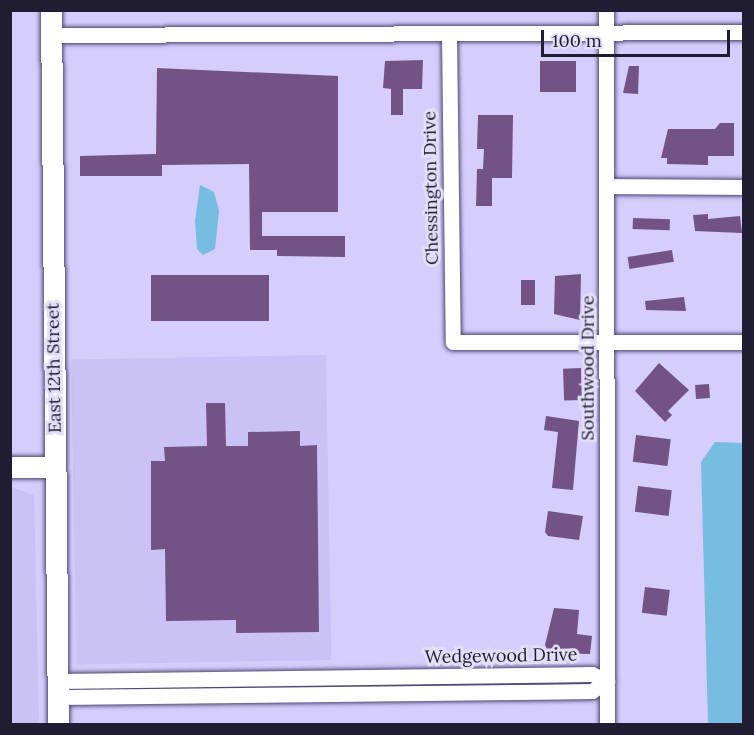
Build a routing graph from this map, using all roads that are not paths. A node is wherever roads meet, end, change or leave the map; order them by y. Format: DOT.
graph roads {
  1 [pos="51,10"];
  2 [pos="606,10"];
  3 [pos="744,32"];
  4 [pos="606,33"];
  5 [pos="449,34"];
  6 [pos="51,35"];
  7 [pos="607,186"];
  8 [pos="744,187"];
  9 [pos="607,342"];
  10 [pos="744,342"];
  11 [pos="10,467"];
  12 [pos="55,467"];
  13 [pos="607,681"];
  14 [pos="58,689"];
  15 [pos="58,724"];
  16 [pos="607,724"];
  1 -- 6 [label="street, East 12th Street"];
  2 -- 4 [label="street, Southwood Drive"];
  3 -- 4 [label="street"];
  4 -- 5 [label="street"];
  4 -- 7 [label="street, Southwood Drive"];
  5 -- 6 [label="street"];
  5 -- 9 [label="street, Chessington Drive"];
  6 -- 12 [label="street, East 12th Street"];
  7 -- 8 [label="street"];
  7 -- 9 [label="street, Southwood Drive"];
  9 -- 10 [label="street"];
  9 -- 13 [label="street, Southwood Drive"];
  11 -- 12 [label="street"];
  12 -- 14 [label="street, East 12th Street"];
  13 -- 14 [label="street, Wedgewood Drive"];
  13 -- 16 [label="street, Southwood Drive"];
  14 -- 15 [label="street, East 12th Street"];
}
